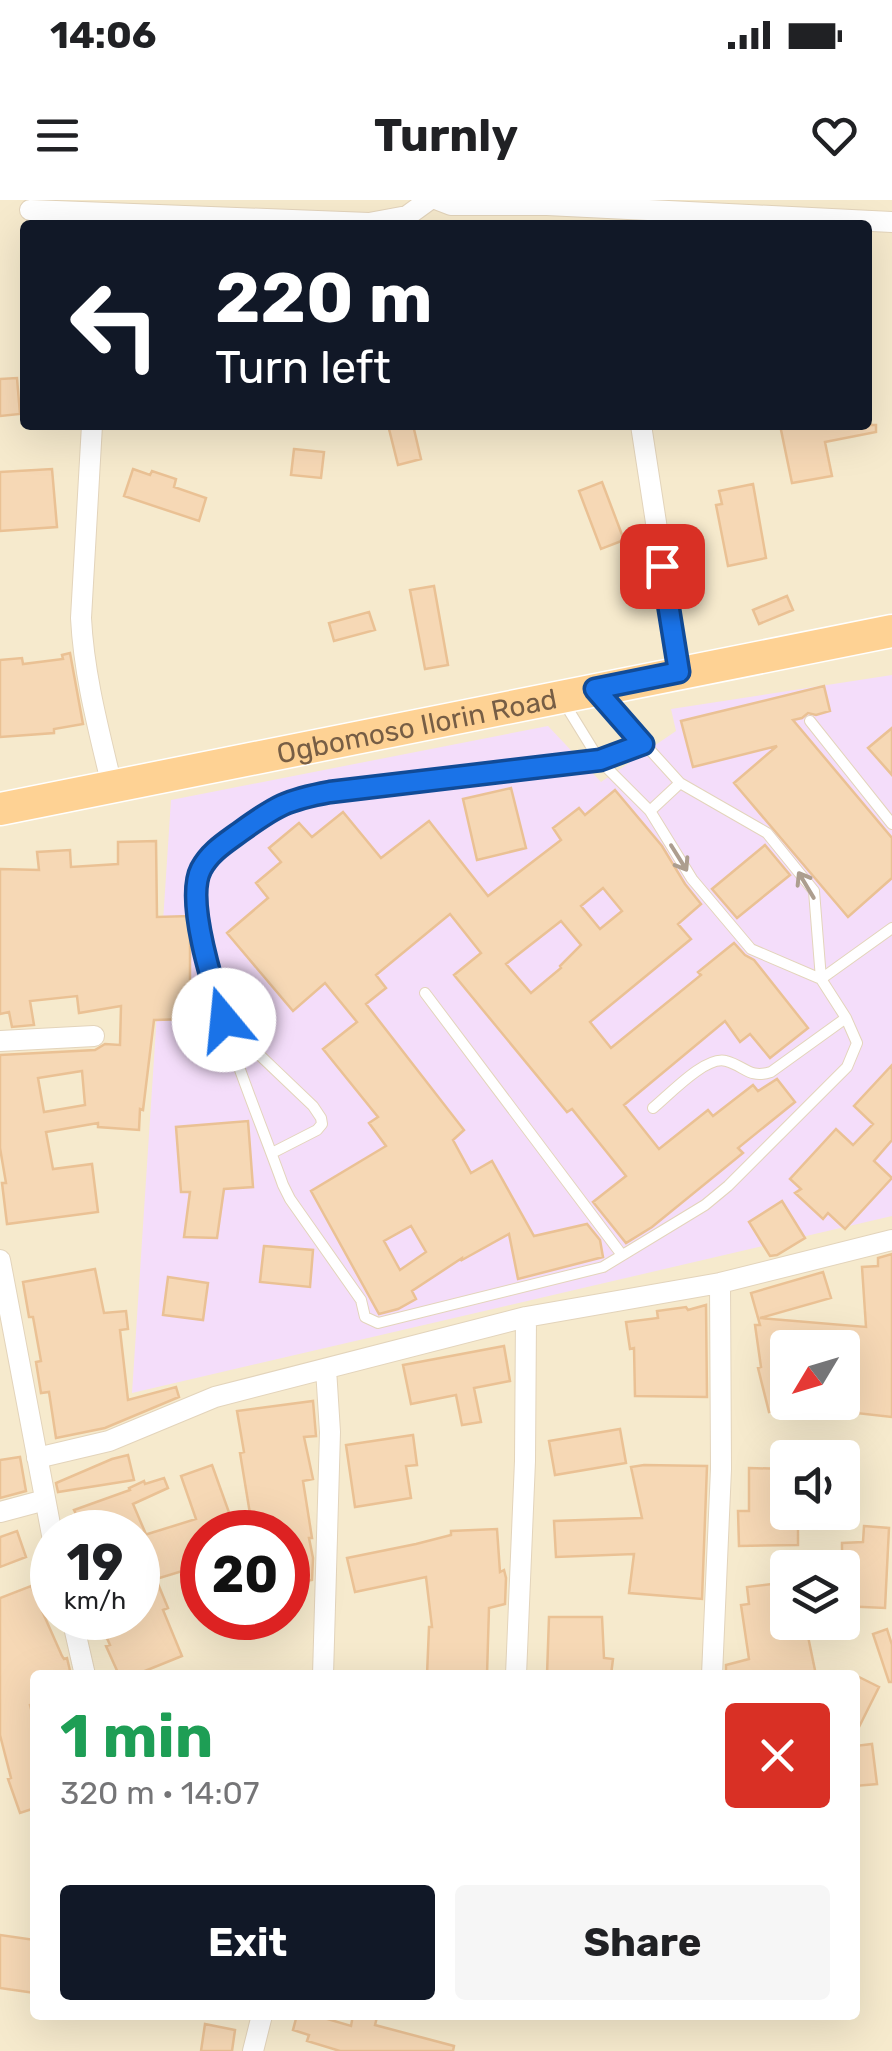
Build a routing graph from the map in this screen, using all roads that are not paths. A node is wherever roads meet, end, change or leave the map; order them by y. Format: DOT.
graph roads {
  1 [pos="430,200"];
  2 [pos="438,200"];
  3 [pos="30,210"];
  4 [pos="610,217"];
  5 [pos="291,220"];
  6 [pos="385,220"];
  7 [pos="779,220"];
  8 [pos="92,430"];
  9 [pos="642,430"];
  10 [pos="892,631"];
  11 [pos="679,672"];
  12 [pos="595,689"];
  13 [pos="560,696"];
  14 [pos="810,721"];
  15 [pos="643,744"];
  16 [pos="600,760"];
  17 [pos="680,783"];
  18 [pos="112,786"];
  19 [pos="0,809"];
  20 [pos="650,811"];
  21 [pos="892,824"];
  22 [pos="892,928"];
  23 [pos="821,979"];
  24 [pos="425,992"];
  25 [pos="846,1018"];
  26 [pos="224,1020"];
  27 [pos="94,1036"];
  28 [pos="0,1041"];
  29 [pos="653,1108"];
  30 [pos="272,1154"];
  31 [pos="892,1240"];
  32 [pos="622,1255"];
  33 [pos="0,1260"];
  34 [pos="720,1283"];
  35 [pos="526,1317"];
  36 [pos="326,1369"];
  37 [pos="37,1458"];
  38 [pos="45,1500"];
  39 [pos="47,1510"];
  40 [pos="0,1512"];
  41 [pos="77,1640"];
  42 [pos="85,1670"];
  43 [pos="323,1670"];
  44 [pos="516,1670"];
  45 [pos="712,1670"];
  46 [pos="261,2020"];
  47 [pos="253,2051"];
  1 -- 6 [label="street"];
  2 -- 4 [label="street"];
  3 -- 5 [label="street"];
  4 -- 7 [label="street"];
  8 -- 18 [label="street"];
  9 -- 11 [label="street"];
  10 -- 11 [label="highway, Ogbomoso Ilorin Road"];
  11 -- 12 [label="highway, Ogbomoso Ilorin Road"];
  12 -- 13 [label="highway, Ogbomoso Ilorin Road"];
  12 -- 15 [label="lane"];
  13 -- 16 [label="lane"];
  13 -- 18 [label="highway, Ogbomoso Ilorin Road"];
  14 -- 21 [label="lane"];
  15 -- 16 [label="lane"];
  15 -- 17 [label="lane"];
  16 -- 20 [label="lane"];
  16 -- 26 [label="lane"];
  17 -- 20 [label="lane"];
  23 -- 17 [label="lane, one-way"];
  18 -- 19 [label="highway, Ogbomoso Ilorin Road"];
  20 -- 23 [label="lane, one-way"];
  22 -- 23 [label="lane"];
  23 -- 25 [label="lane"];
  24 -- 32 [label="lane"];
  25 -- 29 [label="lane"];
  25 -- 32 [label="lane"];
  26 -- 30 [label="lane"];
  26 -- 30 [label="lane"];
  27 -- 28 [label="street"];
  30 -- 32 [label="lane"];
  31 -- 34 [label="street"];
  33 -- 37 [label="street"];
  34 -- 35 [label="street"];
  34 -- 45 [label="street"];
  35 -- 36 [label="street"];
  35 -- 44 [label="street"];
  36 -- 37 [label="street"];
  36 -- 43 [label="street"];
  37 -- 38 [label="street"];
  38 -- 39 [label="street"];
  38 -- 40 [label="street"];
  41 -- 42 [label="street"];
  46 -- 47 [label="street"];
}
